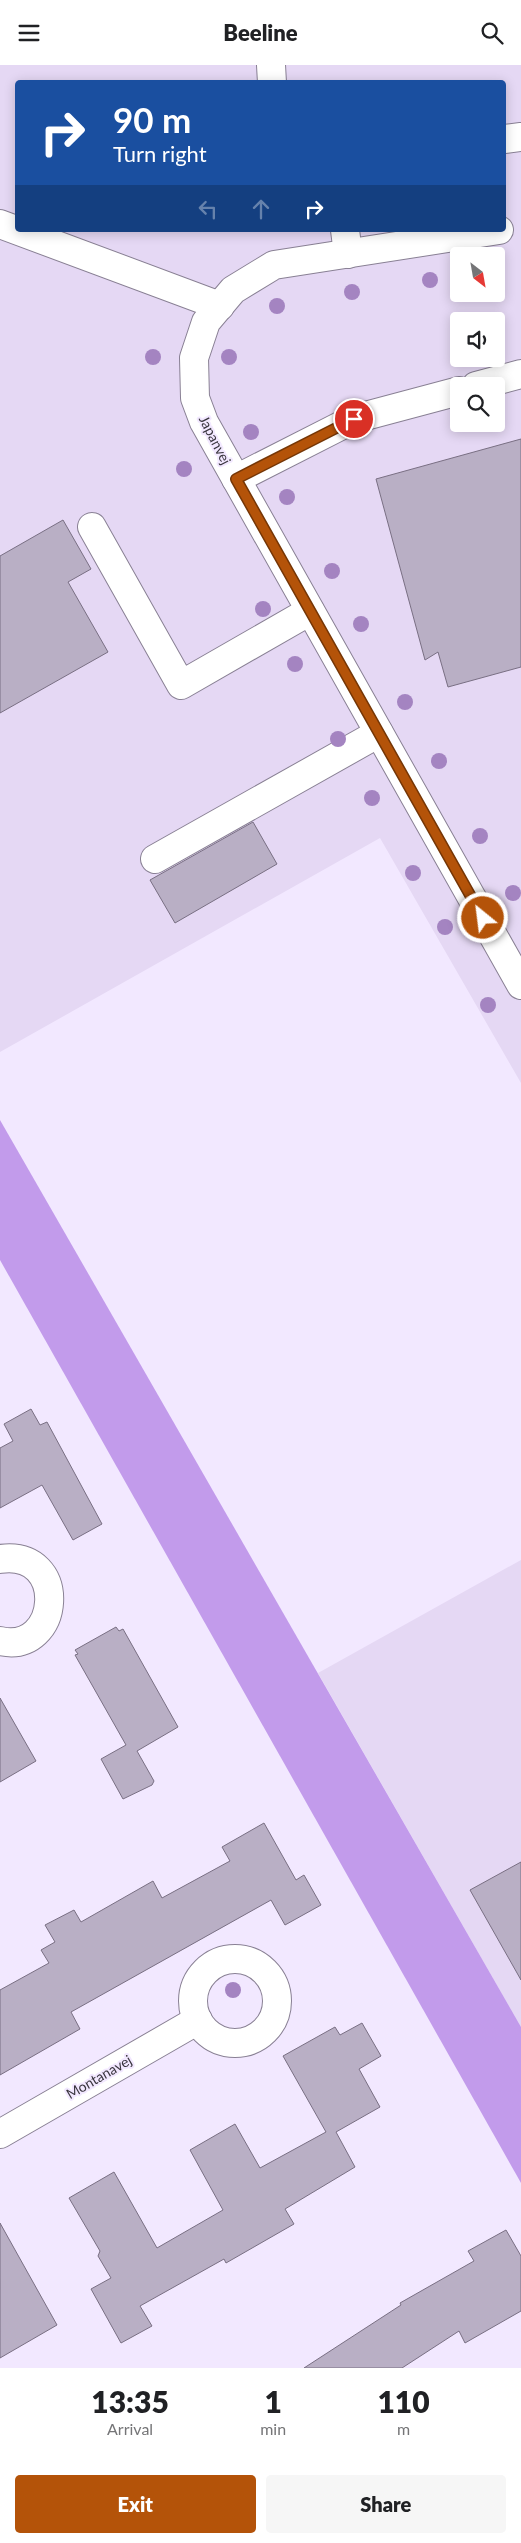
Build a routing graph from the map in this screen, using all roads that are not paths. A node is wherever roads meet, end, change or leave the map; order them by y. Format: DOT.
graph roads {
  1 [pos="271,65"];
  2 [pos="272,80"];
  3 [pos="521,137"];
  4 [pos="506,139"];
  5 [pos="0,224"];
  6 [pos="521,227"];
  7 [pos="506,229"];
  8 [pos="15,230"];
  9 [pos="21,232"];
  10 [pos="474,232"];
  11 [pos="346,242"];
  12 [pos="220,306"];
  13 [pos="521,374"];
  14 [pos="505,378"];
  15 [pos="450,393"];
  16 [pos="236,479"];
  17 [pos="92,527"];
  18 [pos="310,611"];
  19 [pos="379,733"];
  20 [pos="156,859"];
  21 [pos="521,985"];
  22 [pos="0,1559"];
  23 [pos="0,1641"];
  24 [pos="198,2020"];
  25 [pos="0,2134"];
  1 -- 2 [label="street"];
  3 -- 4 [label="street"];
  5 -- 8 [label="street"];
  6 -- 7 [label="street"];
  9 -- 12 [label="street"];
  10 -- 11 [label="street, Japanvej"];
  11 -- 12 [label="street, Japanvej"];
  12 -- 16 [label="street, Japanvej"];
  13 -- 14 [label="street"];
  15 -- 16 [label="street"];
  16 -- 18 [label="street, Japanvej"];
  17 -- 18 [label="street"];
  18 -- 19 [label="street, Japanvej"];
  19 -- 20 [label="street"];
  19 -- 21 [label="street, Japanvej"];
  22 -- 23 [label="street"];
  24 -- 25 [label="street, Montanavej"];
}
